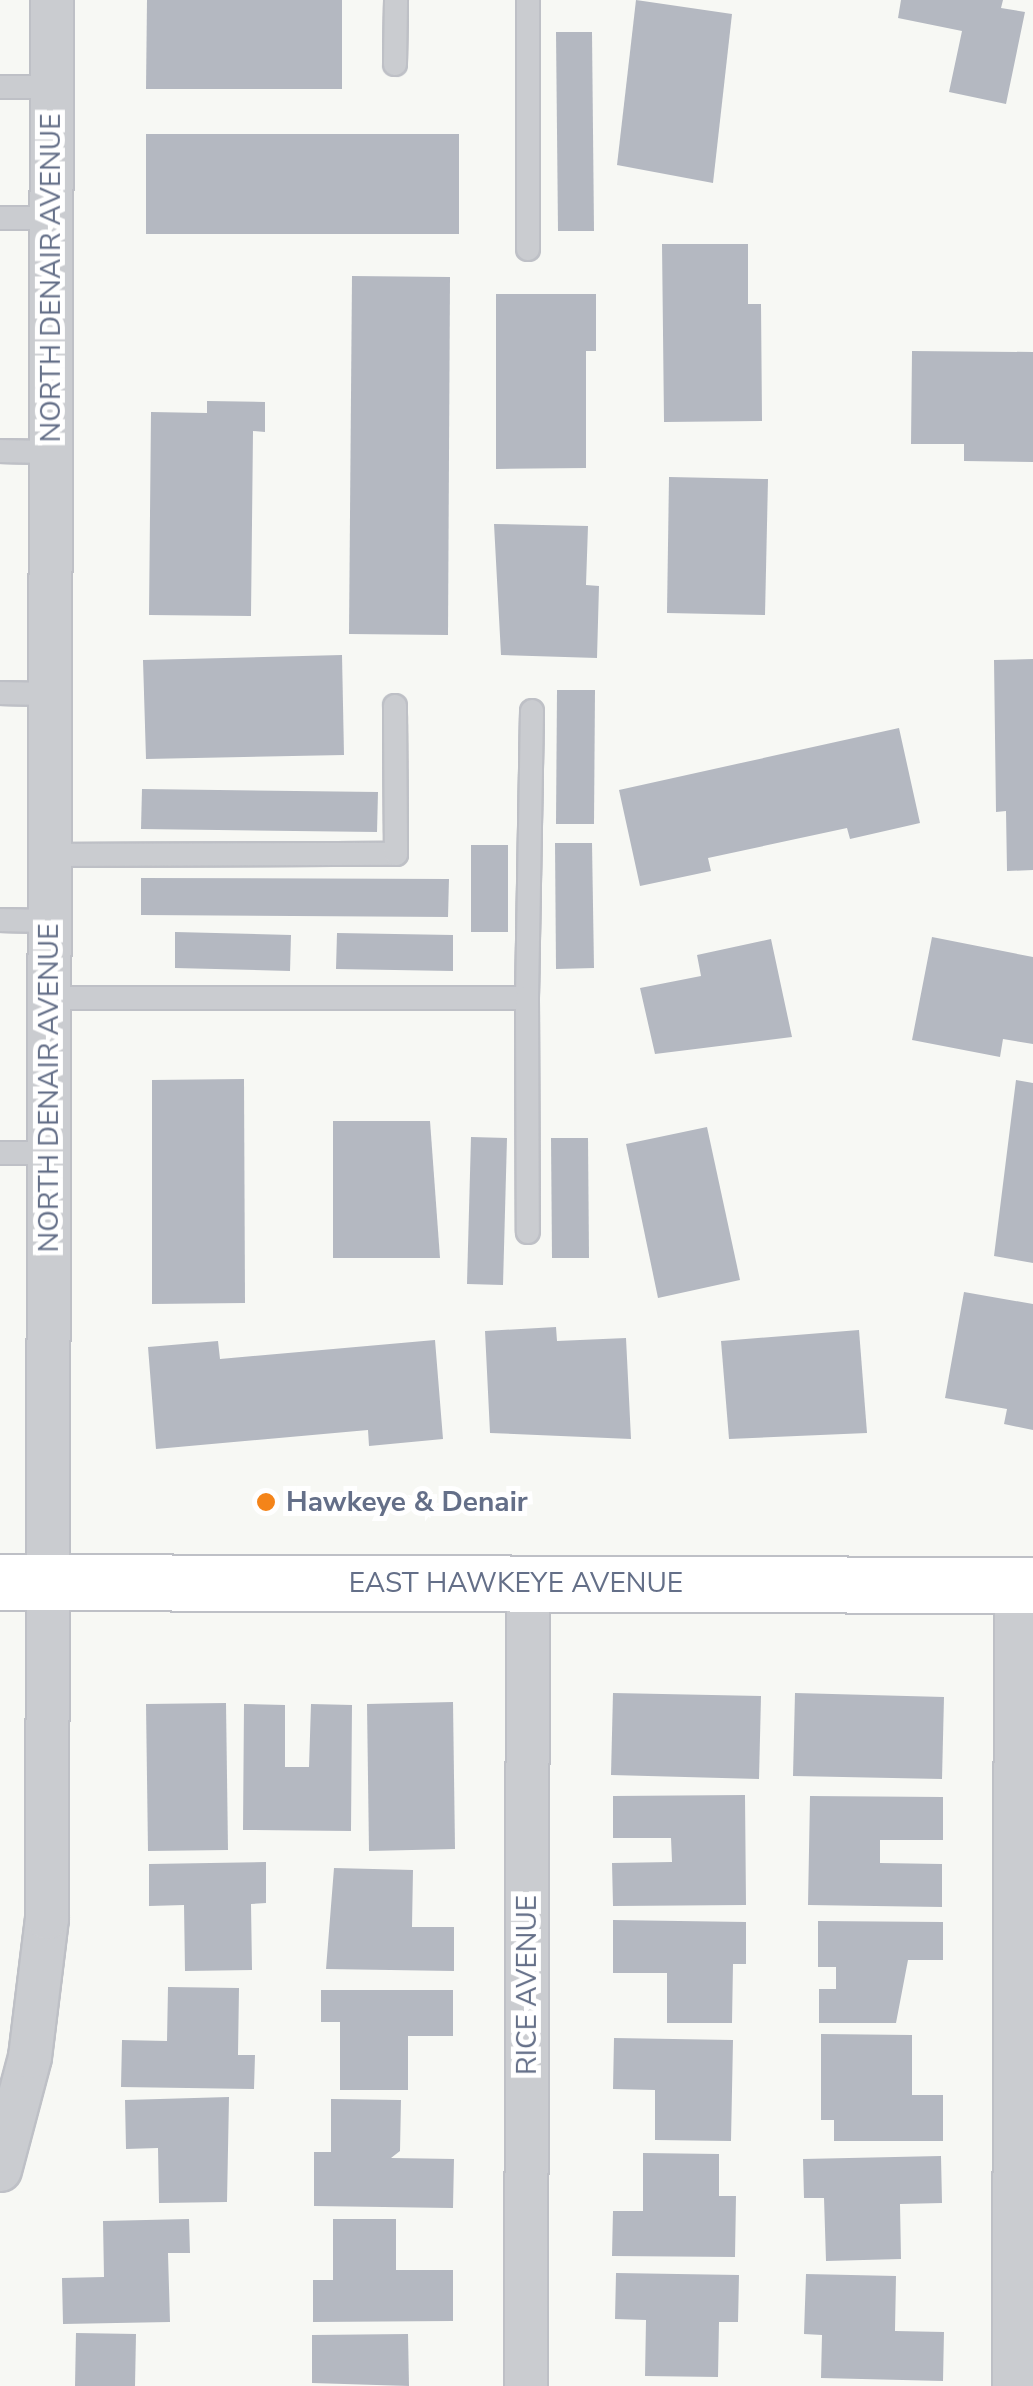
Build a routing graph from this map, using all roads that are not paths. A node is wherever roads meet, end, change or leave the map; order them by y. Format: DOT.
graph roads {
  1 [pos="52,0"];
  2 [pos="396,0"];
  3 [pos="528,0"];
  4 [pos="395,64"];
  5 [pos="0,87"];
  6 [pos="52,87"];
  7 [pos="0,218"];
  8 [pos="50,218"];
  9 [pos="528,249"];
  10 [pos="0,451"];
  11 [pos="50,452"];
  12 [pos="0,694"];
  13 [pos="49,694"];
  14 [pos="395,706"];
  15 [pos="532,711"];
  16 [pos="49,855"];
  17 [pos="0,920"];
  18 [pos="49,921"];
  19 [pos="49,998"];
  20 [pos="526,998"];
  21 [pos="0,1153"];
  22 [pos="49,1153"];
  23 [pos="528,1232"];
  24 [pos="24,1582"];
  25 [pos="528,1584"];
  26 [pos="1025,1585"];
  27 [pos="0,2170"];
  28 [pos="526,2386"];
  29 [pos="1014,2386"];
  1 -- 6 [label="street, NORTH DENAIR AVENUE"];
  2 -- 4 [label="lane"];
  3 -- 9 [label="lane"];
  5 -- 6 [label="lane"];
  6 -- 8 [label="street, NORTH DENAIR AVENUE"];
  7 -- 8 [label="lane"];
  8 -- 11 [label="street, NORTH DENAIR AVENUE"];
  10 -- 11 [label="lane"];
  11 -- 13 [label="street, NORTH DENAIR AVENUE"];
  12 -- 13 [label="lane"];
  13 -- 16 [label="street, NORTH DENAIR AVENUE"];
  14 -- 16 [label="lane"];
  15 -- 20 [label="lane"];
  16 -- 18 [label="street, NORTH DENAIR AVENUE"];
  17 -- 18 [label="lane"];
  18 -- 19 [label="street, NORTH DENAIR AVENUE"];
  19 -- 20 [label="lane"];
  19 -- 22 [label="street, NORTH DENAIR AVENUE"];
  20 -- 23 [label="lane"];
  21 -- 22 [label="lane"];
  22 -- 24 [label="street, NORTH DENAIR AVENUE"];
  24 -- 25 [label="street, EAST HAWKEYE AVENUE"];
  24 -- 27 [label="street, NORTH DENAIR AVENUE"];
  25 -- 26 [label="street, EAST HAWKEYE AVENUE"];
  25 -- 28 [label="street, RICE AVENUE"];
  26 -- 29 [label="street"];
}
